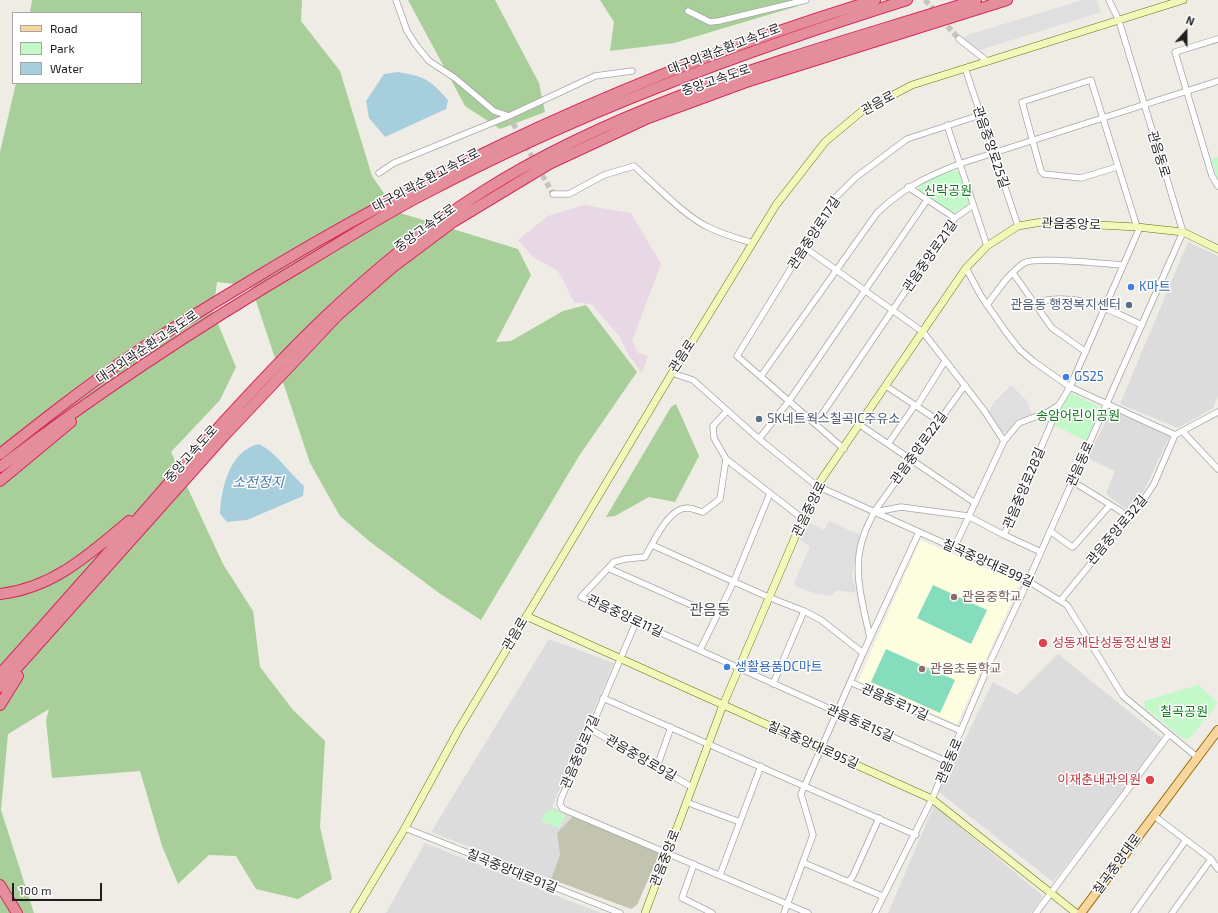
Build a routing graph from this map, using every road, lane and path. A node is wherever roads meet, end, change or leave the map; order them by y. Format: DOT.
graph roads {
  1 [pos="396,0"];
  2 [pos="806,0"];
  3 [pos="875,0"];
  4 [pos="907,0"];
  5 [pos="976,0"];
  6 [pos="1007,0"];
  7 [pos="1109,0"];
  8 [pos="1183,0"];
  9 [pos="688,11"];
  10 [pos="1119,21"];
  11 [pos="959,38"];
  12 [pos="1218,39"];
  13 [pos="987,62"];
  14 [pos="965,68"];
  15 [pos="632,71"];
  16 [pos="1218,81"];
  17 [pos="1187,91"];
  18 [pos="1144,106"];
  19 [pos="980,115"];
  20 [pos="509,116"];
  21 [pos="1102,118"];
  22 [pos="947,125"];
  23 [pos="1032,140"];
  24 [pos="994,154"];
  25 [pos="959,164"];
  26 [pos="1117,167"];
  27 [pos="380,173"];
  28 [pos="1218,186"];
  29 [pos="908,187"];
  30 [pos="553,194"];
  31 [pos="927,200"];
  32 [pos="972,206"];
  33 [pos="955,218"];
  34 [pos="1018,226"];
  35 [pos="1138,227"];
  36 [pos="1183,232"];
  37 [pos="753,243"];
  38 [pos="987,246"];
  39 [pos="804,247"];
  40 [pos="1218,249"];
  41 [pos="1123,265"];
  42 [pos="966,268"];
  43 [pos="837,269"];
  44 [pos="1013,273"];
  45 [pos="865,290"];
  46 [pos="1034,303"];
  47 [pos="987,305"];
  48 [pos="1105,308"];
  49 [pos="893,310"];
  50 [pos="1142,325"];
  51 [pos="923,332"];
  52 [pos="1086,352"];
  53 [pos="945,361"];
  54 [pos="119,364"];
  55 [pos="672,373"];
  56 [pos="761,376"];
  57 [pos="965,385"];
  58 [pos="886,386"];
  59 [pos="1070,387"];
  60 [pos="109,388"];
  61 [pos="789,401"];
  62 [pos="1059,405"];
  63 [pos="916,406"];
  64 [pos="1107,406"];
  65 [pos="727,411"];
  66 [pos="1218,412"];
  67 [pos="939,421"];
  68 [pos="816,423"];
  69 [pos="860,425"];
  70 [pos="1183,432"];
  71 [pos="1175,435"];
  72 [pos="759,440"];
  73 [pos="1004,441"];
  74 [pos="888,444"];
  75 [pos="0,445"];
  76 [pos="844,449"];
  77 [pos="0,454"];
  78 [pos="726,459"];
  79 [pos="910,459"];
  80 [pos="0,468"];
  81 [pos="1218,469"];
  82 [pos="0,481"];
  83 [pos="1072,482"];
  84 [pos="817,486"];
  85 [pos="770,493"];
  86 [pos="159,495"];
  87 [pos="974,503"];
  88 [pos="1110,505"];
  89 [pos="874,512"];
  90 [pos="968,516"];
  91 [pos="1130,517"];
  92 [pos="803,519"];
  93 [pos="1050,531"];
  94 [pos="919,532"];
  95 [pos="1004,535"];
  96 [pos="652,545"];
  97 [pos="954,548"];
  98 [pos="1041,552"];
  99 [pos="608,568"];
  100 [pos="1028,581"];
  101 [pos="734,582"];
  102 [pos="0,594"];
  103 [pos="768,597"];
  104 [pos="1061,600"];
  105 [pos="804,611"];
  106 [pos="526,616"];
  107 [pos="716,616"];
  108 [pos="636,622"];
  109 [pos="58,623"];
  110 [pos="870,638"];
  111 [pos="700,650"];
  112 [pos="863,653"];
  113 [pos="621,659"];
  114 [pos="740,668"];
  115 [pos="0,674"];
  116 [pos="850,682"];
  117 [pos="773,684"];
  118 [pos="0,688"];
  119 [pos="603,698"];
  120 [pos="0,705"];
  121 [pos="723,705"];
  122 [pos="836,713"];
  123 [pos="671,727"];
  124 [pos="590,729"];
  125 [pos="961,731"];
  126 [pos="1217,733"];
  127 [pos="1168,734"];
  128 [pos="708,743"];
  129 [pos="821,748"];
  130 [pos="1197,757"];
  131 [pos="948,762"];
  132 [pos="761,766"];
  133 [pos="656,767"];
  134 [pos="804,786"];
  135 [pos="692,787"];
  136 [pos="932,798"];
  137 [pos="686,802"];
  138 [pos="1153,815"];
  139 [pos="879,818"];
  140 [pos="740,822"];
  141 [pos="405,828"];
  142 [pos="916,835"];
  143 [pos="1186,840"];
  144 [pos="667,853"];
  145 [pos="1211,858"];
  146 [pos="804,863"];
  147 [pos="694,864"];
  148 [pos="1218,869"];
  149 [pos="720,875"];
  150 [pos="849,881"];
  151 [pos="0,886"];
  152 [pos="1052,894"];
  153 [pos="882,896"];
  154 [pos="787,904"];
  155 [pos="17,913"];
  156 [pos="354,913"];
  157 [pos="620,913"];
  158 [pos="645,913"];
  159 [pos="712,913"];
  160 [pos="784,913"];
  161 [pos="808,913"];
  162 [pos="875,913"];
  163 [pos="1036,913"];
  164 [pos="1076,913"];
  165 [pos="1081,913"];
  166 [pos="1134,913"];
  167 [pos="1172,913"];
  1 -- 20 [label="street"];
  2 -- 9 [label="street"];
  3 -- 54 [label="highway, 대구외곽순환고속도로"];
  4 -- 60 [label="highway, 대구외곽순환고속도로"];
  5 -- 86 [label="highway, 중앙고속도로"];
  6 -- 109 [label="highway, 중앙고속도로"];
  7 -- 10 [label="street, 관음동로"];
  8 -- 10 [label="main road, 관음로"];
  10 -- 13 [label="main road, 관음로"];
  10 -- 18 [label="street, 관음동로"];
  11 -- 13 [label="street"];
  12 -- 17 [label="street"];
  13 -- 14 [label="main road, 관음로"];
  14 -- 19 [label="street, 관음중앙로25길"];
  14 -- 37 [label="main road, 관음로"];
  15 -- 20 [label="street"];
  16 -- 17 [label="street"];
  17 -- 18 [label="street"];
  17 -- 28 [label="street"];
  18 -- 21 [label="street"];
  18 -- 36 [label="street, 관음동로"];
  19 -- 22 [label="street, 관음중앙로17길"];
  19 -- 24 [label="street, 관음중앙로25길"];
  20 -- 27 [label="street"];
  21 -- 23 [label="street"];
  21 -- 23 [label="street"];
  21 -- 26 [label="street"];
  22 -- 25 [label="street"];
  22 -- 39 [label="street, 관음중앙로17길"];
  23 -- 24 [label="street"];
  23 -- 26 [label="street"];
  24 -- 25 [label="street"];
  24 -- 34 [label="street, 관음중앙로25길"];
  25 -- 29 [label="street"];
  25 -- 32 [label="street"];
  26 -- 35 [label="street"];
  29 -- 31 [label="street"];
  29 -- 43 [label="street"];
  30 -- 37 [label="street"];
  31 -- 33 [label="street"];
  31 -- 45 [label="street"];
  32 -- 33 [label="street, 관음중앙로21길"];
  32 -- 38 [label="street"];
  33 -- 49 [label="street, 관음중앙로21길"];
  34 -- 35 [label="main road, 관음중앙로"];
  34 -- 38 [label="main road, 관음중앙로"];
  35 -- 36 [label="main road, 관음중앙로"];
  35 -- 41 [label="street, 관음중앙로28길"];
  36 -- 40 [label="main road, 관음중앙로"];
  36 -- 50 [label="street, 관음동로"];
  37 -- 55 [label="main road, 관음로"];
  38 -- 42 [label="main road, 관음중앙로"];
  39 -- 43 [label="street"];
  39 -- 56 [label="street, 관음중앙로17길"];
  41 -- 44 [label="street"];
  41 -- 48 [label="street, 관음중앙로28길"];
  42 -- 47 [label="street"];
  42 -- 51 [label="main road, 관음중앙로"];
  43 -- 45 [label="street"];
  43 -- 56 [label="street"];
  44 -- 46 [label="street"];
  44 -- 47 [label="street"];
  45 -- 49 [label="street"];
  45 -- 61 [label="street"];
  46 -- 48 [label="street"];
  46 -- 52 [label="street"];
  47 -- 59 [label="street"];
  48 -- 50 [label="street"];
  48 -- 52 [label="street, 관음중앙로28길"];
  49 -- 51 [label="street"];
  49 -- 68 [label="street"];
  50 -- 64 [label="street, 관음동로"];
  51 -- 53 [label="street"];
  51 -- 58 [label="main road, 관음중앙로"];
  52 -- 59 [label="street, 관음중앙로28길"];
  53 -- 57 [label="street"];
  53 -- 63 [label="street"];
  54 -- 75 [label="highway"];
  54 -- 77 [label="highway, 대구외곽순환고속도로"];
  55 -- 65 [label="street, 칠곡중앙대로99길"];
  55 -- 106 [label="main road, 관음로"];
  56 -- 61 [label="street, 관음중앙로17길"];
  57 -- 67 [label="street, 관음중앙로22길"];
  57 -- 73 [label="street"];
  58 -- 63 [label="street"];
  58 -- 69 [label="main road, 관음중앙로"];
  59 -- 62 [label="street, 관음중앙로28길"];
  59 -- 64 [label="street"];
  60 -- 80 [label="highway, 대구외곽순환고속도로"];
  60 -- 82 [label="highway"];
  61 -- 68 [label="street, 관음중앙로17길"];
  61 -- 72 [label="street"];
  62 -- 73 [label="street"];
  62 -- 95 [label="street, 관음중앙로28길"];
  63 -- 67 [label="street"];
  63 -- 74 [label="street"];
  64 -- 71 [label="street"];
  64 -- 83 [label="street, 관음동로"];
  65 -- 72 [label="street, 칠곡중앙대로99길"];
  65 -- 78 [label="street"];
  66 -- 70 [label="street"];
  67 -- 79 [label="street, 관음중앙로22길"];
  68 -- 76 [label="street, 관음중앙로17길"];
  69 -- 74 [label="street, 관음중앙로22길"];
  69 -- 76 [label="main road, 관음중앙로"];
  70 -- 71 [label="street"];
  70 -- 81 [label="street"];
  71 -- 91 [label="street, 관음중앙로32길"];
  72 -- 84 [label="street, 칠곡중앙대로99길"];
  73 -- 87 [label="street"];
  74 -- 79 [label="street, 관음중앙로22길"];
  76 -- 84 [label="main road, 관음중앙로"];
  78 -- 85 [label="street"];
  78 -- 96 [label="street, 관음중앙로11길"];
  79 -- 87 [label="street"];
  79 -- 89 [label="street, 관음중앙로22길"];
  83 -- 88 [label="street"];
  83 -- 93 [label="street, 관음동로"];
  84 -- 89 [label="street, 칠곡중앙대로99길"];
  84 -- 92 [label="main road, 관음중앙로"];
  85 -- 92 [label="street"];
  85 -- 101 [label="street"];
  86 -- 102 [label="highway"];
  86 -- 115 [label="highway, 중앙고속도로"];
  87 -- 90 [label="street"];
  88 -- 91 [label="street"];
  88 -- 93 [label="street"];
  89 -- 90 [label="street, 관음중앙로28길"];
  89 -- 94 [label="street, 칠곡중앙대로99길"];
  89 -- 110 [label="street"];
  90 -- 95 [label="street, 관음중앙로28길"];
  90 -- 97 [label="street"];
  91 -- 104 [label="street, 관음중앙로32길"];
  92 -- 103 [label="main road, 관음중앙로"];
  93 -- 98 [label="street, 관음동로"];
  94 -- 97 [label="street, 칠곡중앙대로99길"];
  94 -- 110 [label="street"];
  95 -- 98 [label="street"];
  96 -- 99 [label="street, 관음중앙로11길"];
  96 -- 101 [label="street"];
  97 -- 100 [label="street, 칠곡중앙대로99길"];
  98 -- 100 [label="street, 관음동로"];
  99 -- 107 [label="street"];
  99 -- 108 [label="street, 관음중앙로11길"];
  100 -- 104 [label="street, 칠곡중앙대로99길"];
  100 -- 125 [label="street, 관음동로"];
  101 -- 103 [label="street"];
  101 -- 107 [label="street"];
  103 -- 105 [label="street"];
  103 -- 114 [label="main road, 관음중앙로"];
  104 -- 127 [label="street, 칠곡중앙대로99길"];
  105 -- 112 [label="street"];
  105 -- 117 [label="street"];
  106 -- 113 [label="main road, 칠곡중앙대로95길"];
  106 -- 141 [label="main road, 관음로"];
  107 -- 111 [label="street"];
  108 -- 111 [label="street, 관음중앙로11길"];
  108 -- 113 [label="street, 관음중앙로7길"];
  109 -- 118 [label="highway, 중앙고속도로"];
  109 -- 120 [label="highway"];
  110 -- 112 [label="street, 관음동로17길"];
  111 -- 114 [label="street, 관음중앙로11길"];
  112 -- 116 [label="street, 관음동로17길"];
  113 -- 119 [label="street, 관음중앙로7길"];
  113 -- 121 [label="main road, 칠곡중앙대로95길"];
  114 -- 117 [label="street, 관음동로15길"];
  114 -- 121 [label="main road, 관음중앙로"];
  116 -- 122 [label="street"];
  116 -- 125 [label="street, 관음동로17길"];
  117 -- 122 [label="street, 관음동로15길"];
  119 -- 123 [label="street"];
  119 -- 124 [label="street, 관음중앙로7길"];
  121 -- 128 [label="main road, 관음중앙로"];
  121 -- 129 [label="main road, 칠곡중앙대로95길"];
  122 -- 129 [label="street"];
  122 -- 131 [label="street, 관음동로15길"];
  123 -- 128 [label="street"];
  123 -- 133 [label="street"];
  124 -- 133 [label="street, 관음중앙로9길"];
  124 -- 144 [label="street, 관음중앙로7길"];
  125 -- 131 [label="street, 관음동로"];
  126 -- 130 [label="main road, 칠곡중앙대로"];
  127 -- 130 [label="street, 칠곡중앙대로99길"];
  127 -- 152 [label="street"];
  128 -- 132 [label="street"];
  128 -- 135 [label="main road, 관음중앙로"];
  129 -- 134 [label="street"];
  129 -- 136 [label="main road, 칠곡중앙대로95길"];
  130 -- 138 [label="main road, 칠곡중앙대로"];
  131 -- 136 [label="street, 관음동로"];
  132 -- 134 [label="street"];
  132 -- 140 [label="street"];
  133 -- 135 [label="street, 관음중앙로9길"];
  134 -- 139 [label="street"];
  134 -- 146 [label="street"];
  135 -- 137 [label="main road, 관음중앙로"];
  136 -- 142 [label="street, 관음동로"];
  136 -- 152 [label="main road, 칠곡중앙대로95길"];
  137 -- 140 [label="street"];
  137 -- 144 [label="main road, 관음중앙로"];
  138 -- 143 [label="street"];
  138 -- 165 [label="main road, 칠곡중앙대로"];
  139 -- 142 [label="street"];
  139 -- 150 [label="street"];
  140 -- 149 [label="street"];
  141 -- 156 [label="main road, 관음로"];
  141 -- 157 [label="street, 칠곡중앙대로91길"];
  142 -- 153 [label="street, 관음동로"];
  143 -- 145 [label="street"];
  143 -- 166 [label="street"];
  144 -- 147 [label="street"];
  144 -- 158 [label="main road, 관음중앙로"];
  145 -- 148 [label="street"];
  145 -- 167 [label="street"];
  146 -- 150 [label="street"];
  146 -- 154 [label="street"];
  147 -- 149 [label="street"];
  147 -- 159 [label="street"];
  149 -- 154 [label="street"];
  150 -- 153 [label="street"];
  151 -- 155 [label="highway"];
  152 -- 163 [label="street"];
  152 -- 164 [label="main road, 칠곡중앙대로95길"];
  153 -- 162 [label="street, 관음동로"];
  154 -- 160 [label="street"];
  154 -- 161 [label="street"];
}
